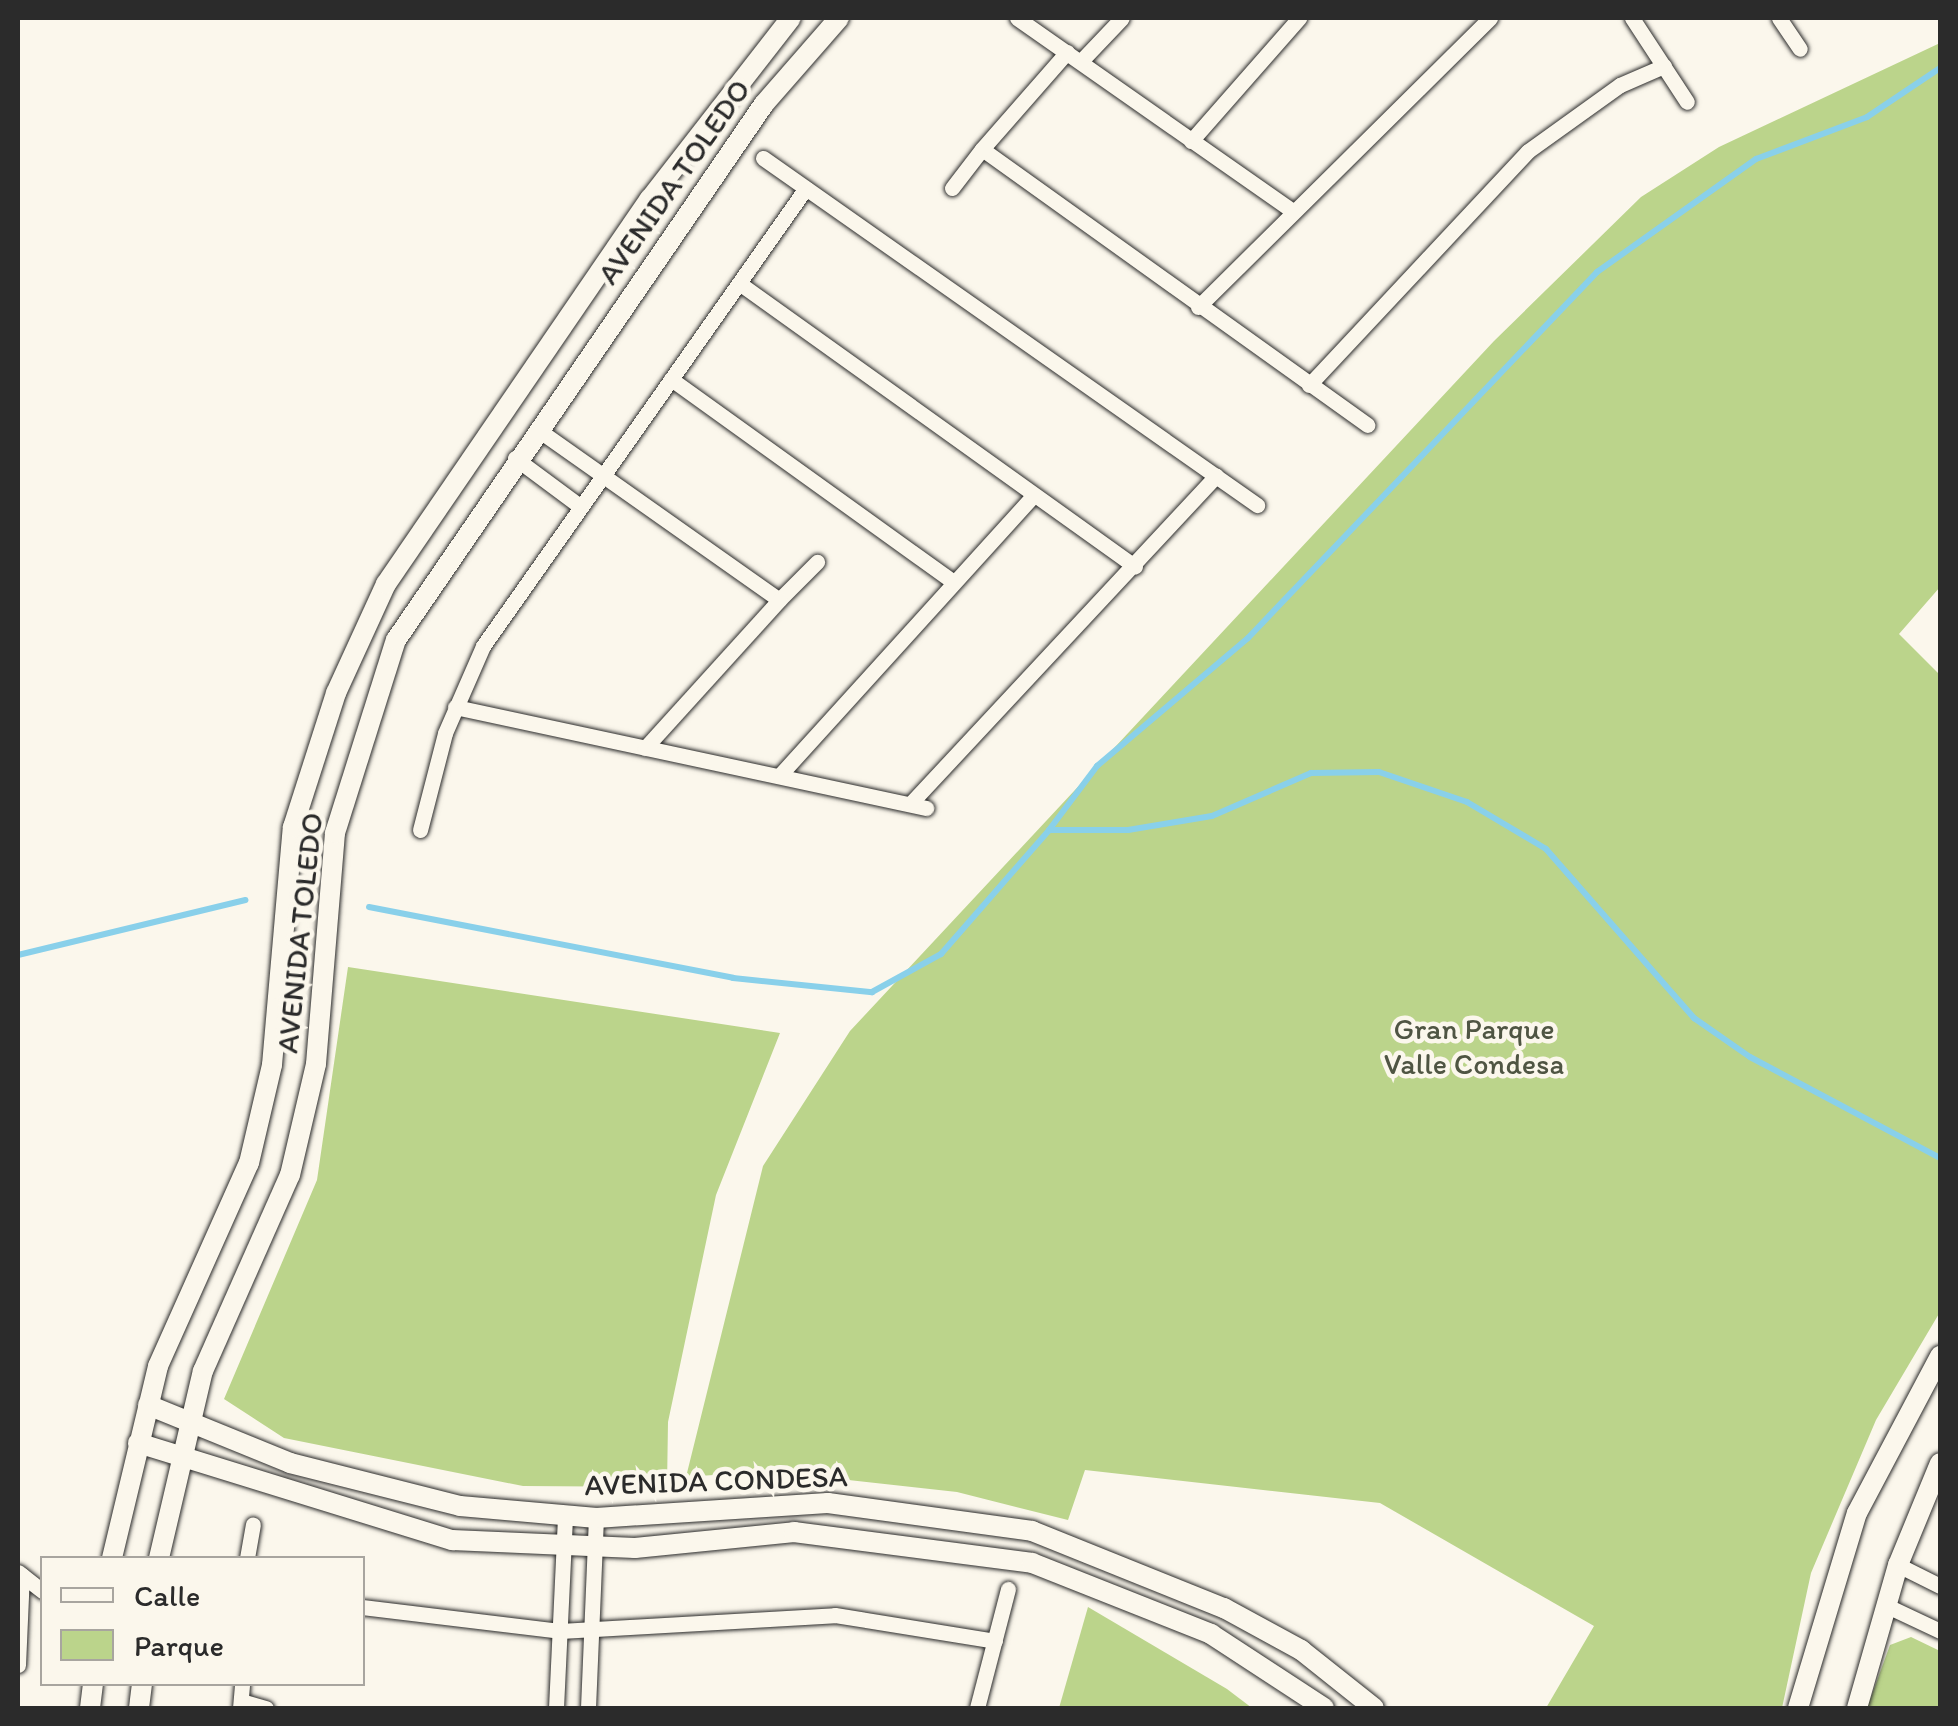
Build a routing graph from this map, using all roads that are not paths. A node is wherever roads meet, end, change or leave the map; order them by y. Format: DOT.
graph roads {
  1 [pos="791,18"];
  2 [pos="839,18"];
  3 [pos="1017,18"];
  4 [pos="1122,18"];
  5 [pos="1300,18"];
  6 [pos="1490,18"];
  7 [pos="1632,18"];
  8 [pos="1779,18"];
  9 [pos="1800,49"];
  10 [pos="1074,56"];
  11 [pos="1664,66"];
  12 [pos="1687,102"];
  13 [pos="1191,142"];
  14 [pos="982,149"];
  15 [pos="763,158"];
  16 [pos="806,188"];
  17 [pos="952,188"];
  18 [pos="1291,210"];
  19 [pos="739,283"];
  20 [pos="1198,307"];
  21 [pos="671,380"];
  22 [pos="1310,385"];
  23 [pos="500,424"];
  24 [pos="1368,425"];
  25 [pos="526,443"];
  26 [pos="603,476"];
  27 [pos="1216,476"];
  28 [pos="1034,495"];
  29 [pos="1257,505"];
  30 [pos="581,508"];
  31 [pos="817,562"];
  32 [pos="1135,567"];
  33 [pos="952,581"];
  34 [pos="779,600"];
  35 [pos="454,706"];
  36 [pos="645,748"];
  37 [pos="778,776"];
  38 [pos="420,830"];
  39 [pos="1940,1356"];
  40 [pos="148,1405"];
  41 [pos="187,1421"];
  42 [pos="138,1443"];
  43 [pos="178,1458"];
  44 [pos="1940,1464"];
  45 [pos="565,1516"];
  46 [pos="596,1518"];
  47 [pos="254,1525"];
  48 [pos="563,1548"];
  49 [pos="594,1548"];
  50 [pos="112,1556"];
  51 [pos="159,1556"];
  52 [pos="247,1556"];
  53 [pos="1898,1565"];
  54 [pos="20,1573"];
  55 [pos="1940,1586"];
  56 [pos="1008,1589"];
  57 [pos="40,1590"];
  58 [pos="1885,1605"];
  59 [pos="365,1607"];
  60 [pos="592,1629"];
  61 [pos="560,1631"];
  62 [pos="1940,1632"];
  63 [pos="995,1641"];
  64 [pos="18,1665"];
  65 [pos="241,1705"];
  66 [pos="266,1708"];
  67 [pos="556,1708"];
  68 [pos="588,1708"];
  69 [pos="978,1708"];
  70 [pos="1324,1708"];
  71 [pos="1374,1708"];
  72 [pos="1798,1708"];
  73 [pos="1857,1708"];
  1 -- 23 [label="street, AVENIDA TOLEDO"];
  2 -- 25 [label="street, AVENIDA TOLEDO"];
  3 -- 10 [label="street"];
  4 -- 10 [label="street"];
  5 -- 13 [label="street"];
  6 -- 18 [label="street"];
  7 -- 11 [label="street"];
  8 -- 9 [label="street"];
  10 -- 13 [label="street"];
  10 -- 14 [label="street"];
  11 -- 12 [label="street"];
  11 -- 22 [label="street"];
  13 -- 18 [label="street"];
  14 -- 17 [label="street"];
  14 -- 20 [label="street"];
  15 -- 16 [label="street"];
  16 -- 19 [label="street"];
  16 -- 27 [label="street"];
  18 -- 20 [label="street"];
  19 -- 21 [label="street"];
  19 -- 28 [label="street"];
  20 -- 22 [label="street"];
  21 -- 26 [label="street"];
  21 -- 33 [label="street"];
  22 -- 24 [label="street"];
  23 -- 25 [label="street"];
  23 -- 40 [label="street, AVENIDA TOLEDO"];
  25 -- 26 [label="street"];
  25 -- 30 [label="street"];
  25 -- 41 [label="street, AVENIDA TOLEDO"];
  26 -- 30 [label="street"];
  26 -- 34 [label="street"];
  27 -- 29 [label="street"];
  27 -- 32 [label="street"];
  28 -- 32 [label="street"];
  28 -- 33 [label="street"];
  30 -- 35 [label="street"];
  31 -- 34 [label="street"];
  32 -- 37 [label="street"];
  33 -- 37 [label="street"];
  34 -- 36 [label="street"];
  35 -- 36 [label="street"];
  35 -- 38 [label="street"];
  36 -- 37 [label="street"];
  39 -- 72 [label="street"];
  40 -- 41 [label="street, AVENIDA CONDESA"];
  40 -- 42 [label="street, AVENIDA TOLEDO"];
  41 -- 43 [label="street, AVENIDA TOLEDO"];
  41 -- 45 [label="street, AVENIDA CONDESA"];
  42 -- 43 [label="street, AVENIDA CONDESA"];
  42 -- 50 [label="street, AVENIDA TOLEDO"];
  43 -- 48 [label="street, AVENIDA CONDESA"];
  43 -- 51 [label="street, AVENIDA TOLEDO"];
  44 -- 53 [label="street"];
  45 -- 46 [label="street, AVENIDA CONDESA"];
  45 -- 48 [label="street"];
  46 -- 49 [label="street"];
  46 -- 71 [label="street, AVENIDA CONDESA"];
  47 -- 52 [label="street"];
  48 -- 49 [label="street, AVENIDA CONDESA"];
  48 -- 61 [label="street"];
  49 -- 60 [label="street"];
  49 -- 70 [label="street, AVENIDA CONDESA"];
  53 -- 55 [label="street"];
  53 -- 58 [label="street"];
  54 -- 57 [label="street"];
  54 -- 64 [label="street"];
  56 -- 63 [label="street"];
  58 -- 62 [label="street"];
  58 -- 73 [label="street"];
  59 -- 61 [label="street"];
  60 -- 61 [label="street"];
  60 -- 63 [label="street"];
  60 -- 68 [label="street"];
  61 -- 67 [label="street"];
  63 -- 69 [label="street"];
  65 -- 66 [label="street"];
}
